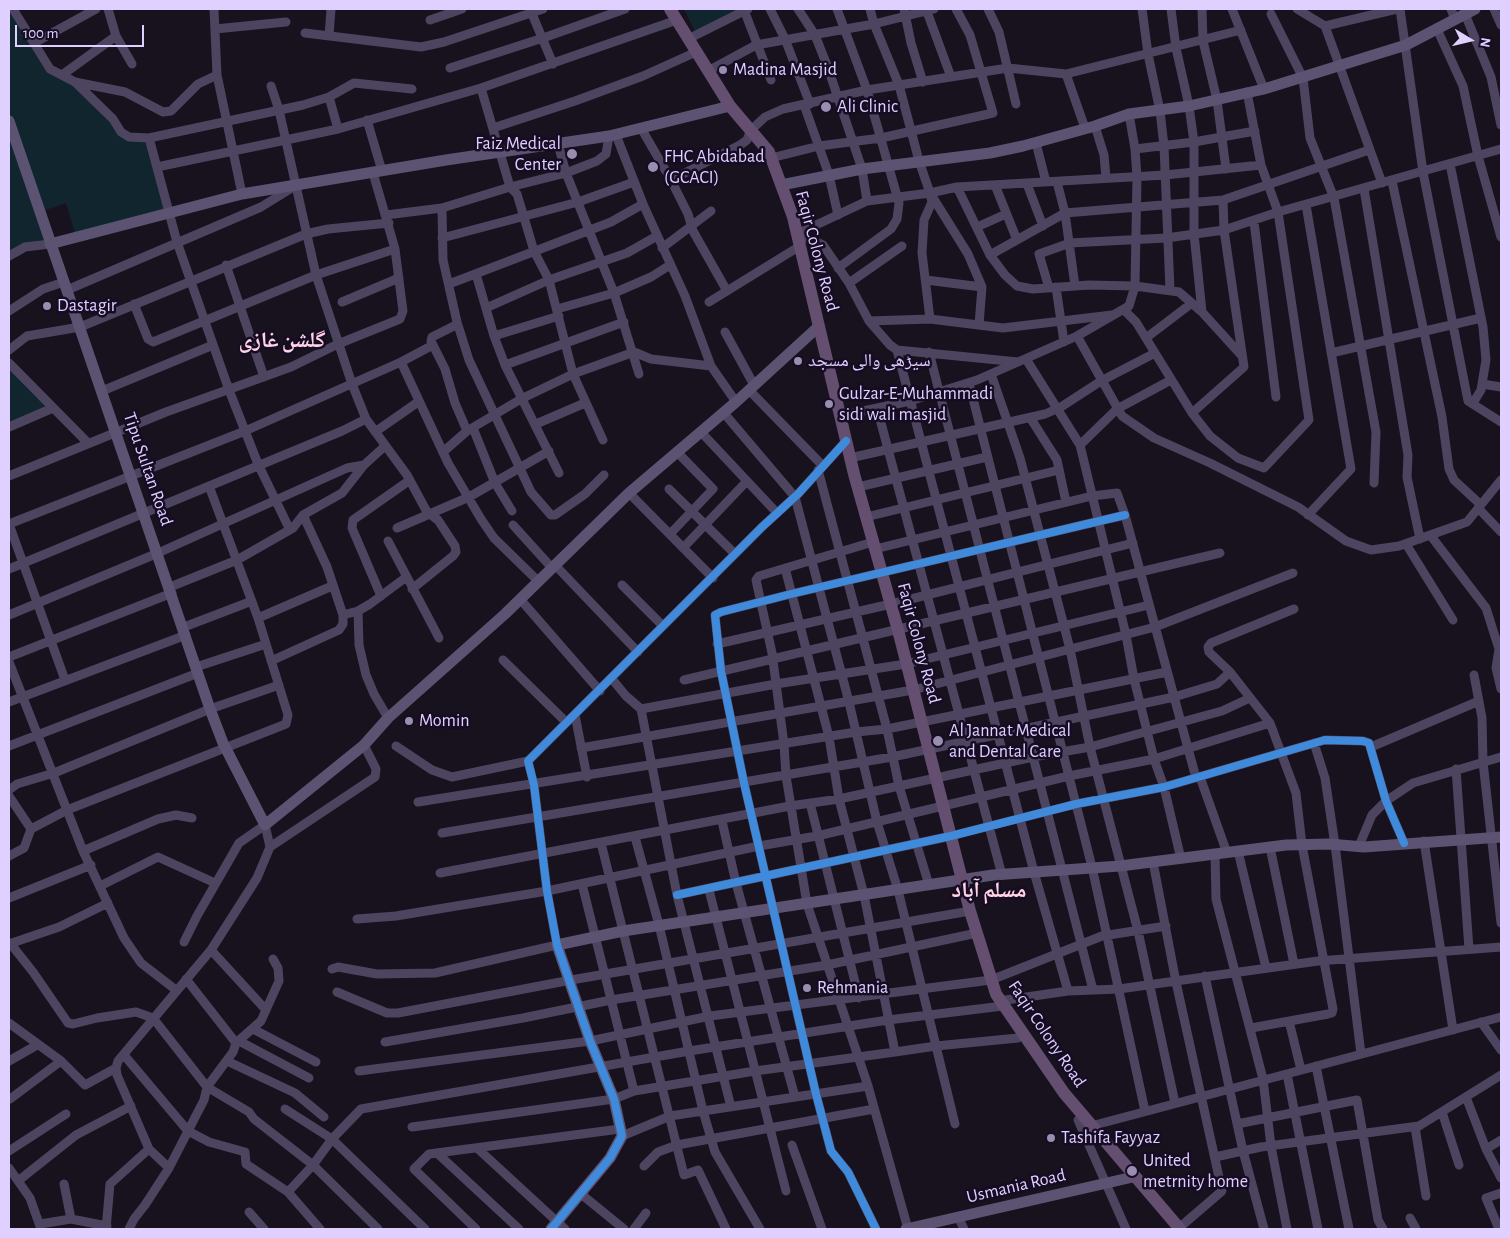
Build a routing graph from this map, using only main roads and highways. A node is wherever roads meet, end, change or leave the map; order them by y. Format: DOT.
graph roads {
  1 [pos="670,9"];
  2 [pos="1462,13"];
  3 [pos="730,106"];
  4 [pos="9,121"];
  5 [pos="781,185"];
  6 [pos="50,244"];
  7 [pos="818,327"];
  8 [pos="1496,837"];
  9 [pos="962,880"];
  10 [pos="1133,1177"];
  11 [pos="557,1227"];
  12 [pos="907,1229"];
  13 [pos="1179,1229"];
  1 -- 3 [label="main road, Faqir Colony Road"];
  2 -- 5 [label="main road"];
  3 -- 5 [label="main road, Faqir Colony Road"];
  3 -- 6 [label="main road"];
  4 -- 6 [label="main road, Tipu Sultan Road"];
  5 -- 7 [label="main road, Faqir Colony Road"];
  6 -- 7 [label="main road, Tipu Sultan Road"];
  7 -- 9 [label="main road, Faqir Colony Road"];
  8 -- 9 [label="main road"];
  9 -- 10 [label="main road, Faqir Colony Road"];
  9 -- 11 [label="main road"];
  10 -- 12 [label="main road, Usmania Road"];
  10 -- 13 [label="main road, Faqir Colony Road"];
}
